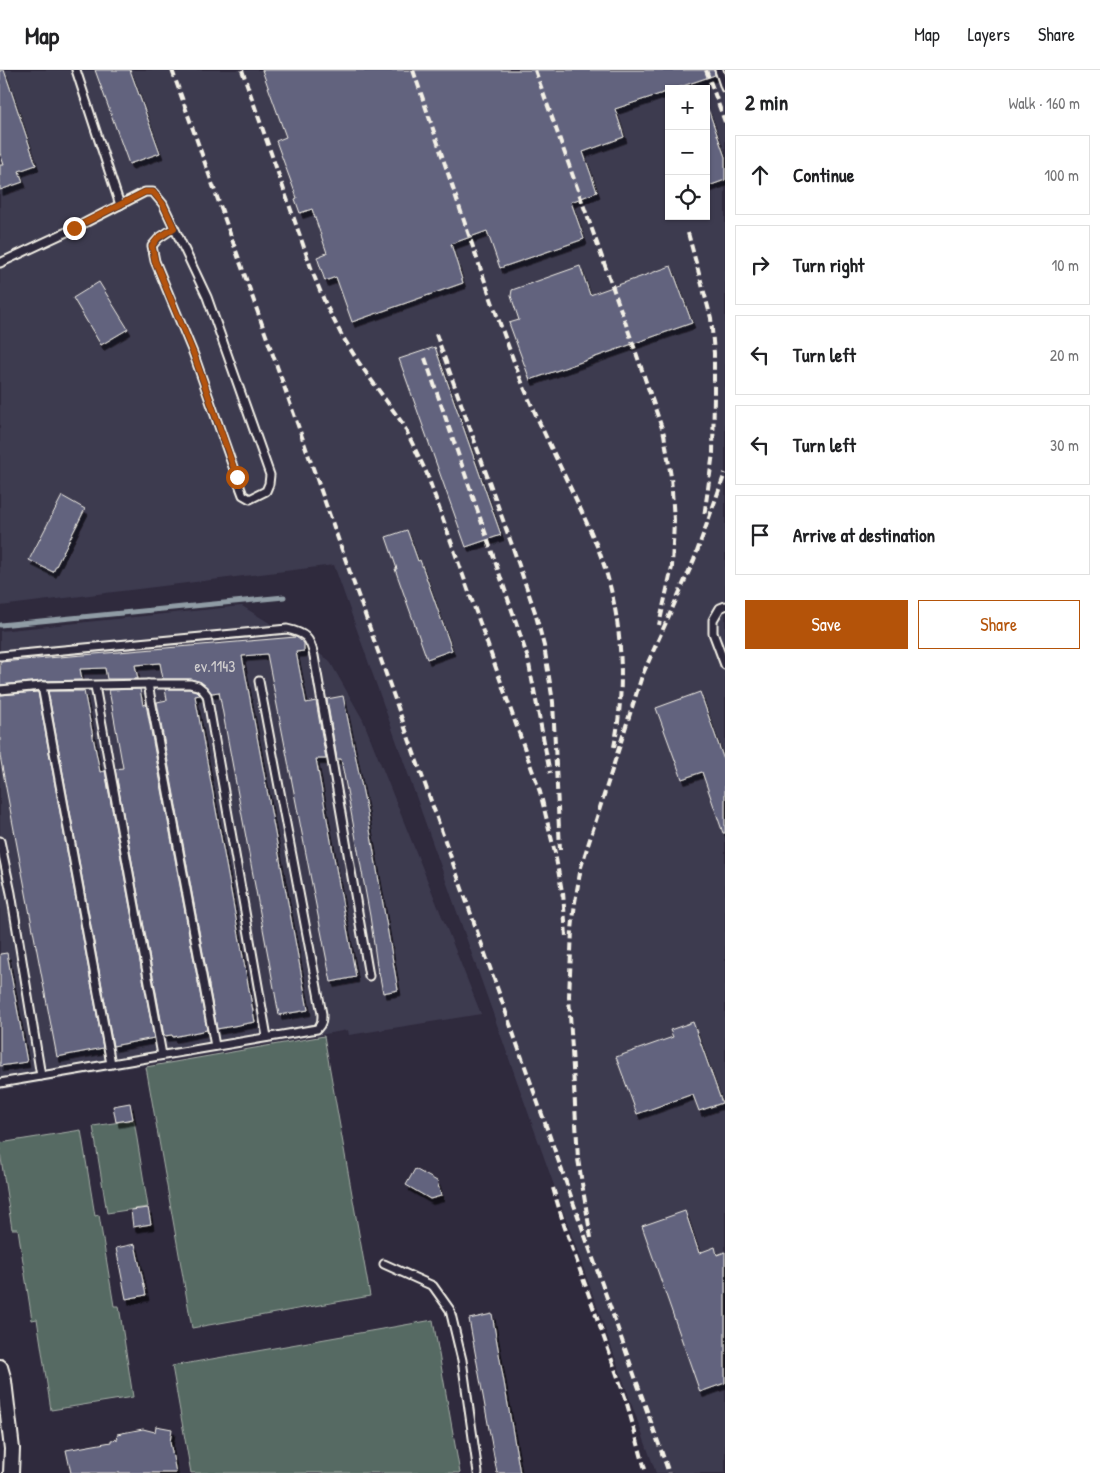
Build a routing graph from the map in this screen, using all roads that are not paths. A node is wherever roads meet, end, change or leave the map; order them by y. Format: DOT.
graph roads {
  1 [pos="76,70"];
  2 [pos="718,70"];
  3 [pos="725,88"];
  4 [pos="120,205"];
  5 [pos="174,228"];
  6 [pos="0,263"];
  7 [pos="725,606"];
  8 [pos="0,656"];
  9 [pos="725,665"];
  10 [pos="258,681"];
  11 [pos="148,684"];
  12 [pos="42,686"];
  13 [pos="95,686"];
  14 [pos="0,690"];
  15 [pos="0,841"];
  16 [pos="369,976"];
  17 [pos="267,1037"];
  18 [pos="215,1046"];
  19 [pos="162,1055"];
  20 [pos="111,1064"];
  21 [pos="41,1076"];
  22 [pos="0,1083"];
  23 [pos="384,1264"];
  24 [pos="0,1367"];
  25 [pos="10,1473"];
  26 [pos="478,1473"];
  1 -- 4 [label="lane"];
  2 -- 3 [label="lane"];
  4 -- 5 [label="lane"];
  4 -- 6 [label="lane"];
  5 -- 5 [label="lane"];
  7 -- 9 [label="lane"];
  8 -- 16 [label="lane"];
  10 -- 17 [label="lane"];
  11 -- 13 [label="lane"];
  11 -- 17 [label="lane"];
  11 -- 18 [label="lane"];
  12 -- 13 [label="lane"];
  12 -- 14 [label="lane"];
  12 -- 20 [label="lane"];
  13 -- 19 [label="lane"];
  15 -- 21 [label="lane"];
  17 -- 18 [label="lane"];
  18 -- 19 [label="lane"];
  19 -- 20 [label="lane"];
  20 -- 21 [label="lane"];
  21 -- 22 [label="lane"];
  23 -- 26 [label="lane"];
  24 -- 25 [label="street"];
}
